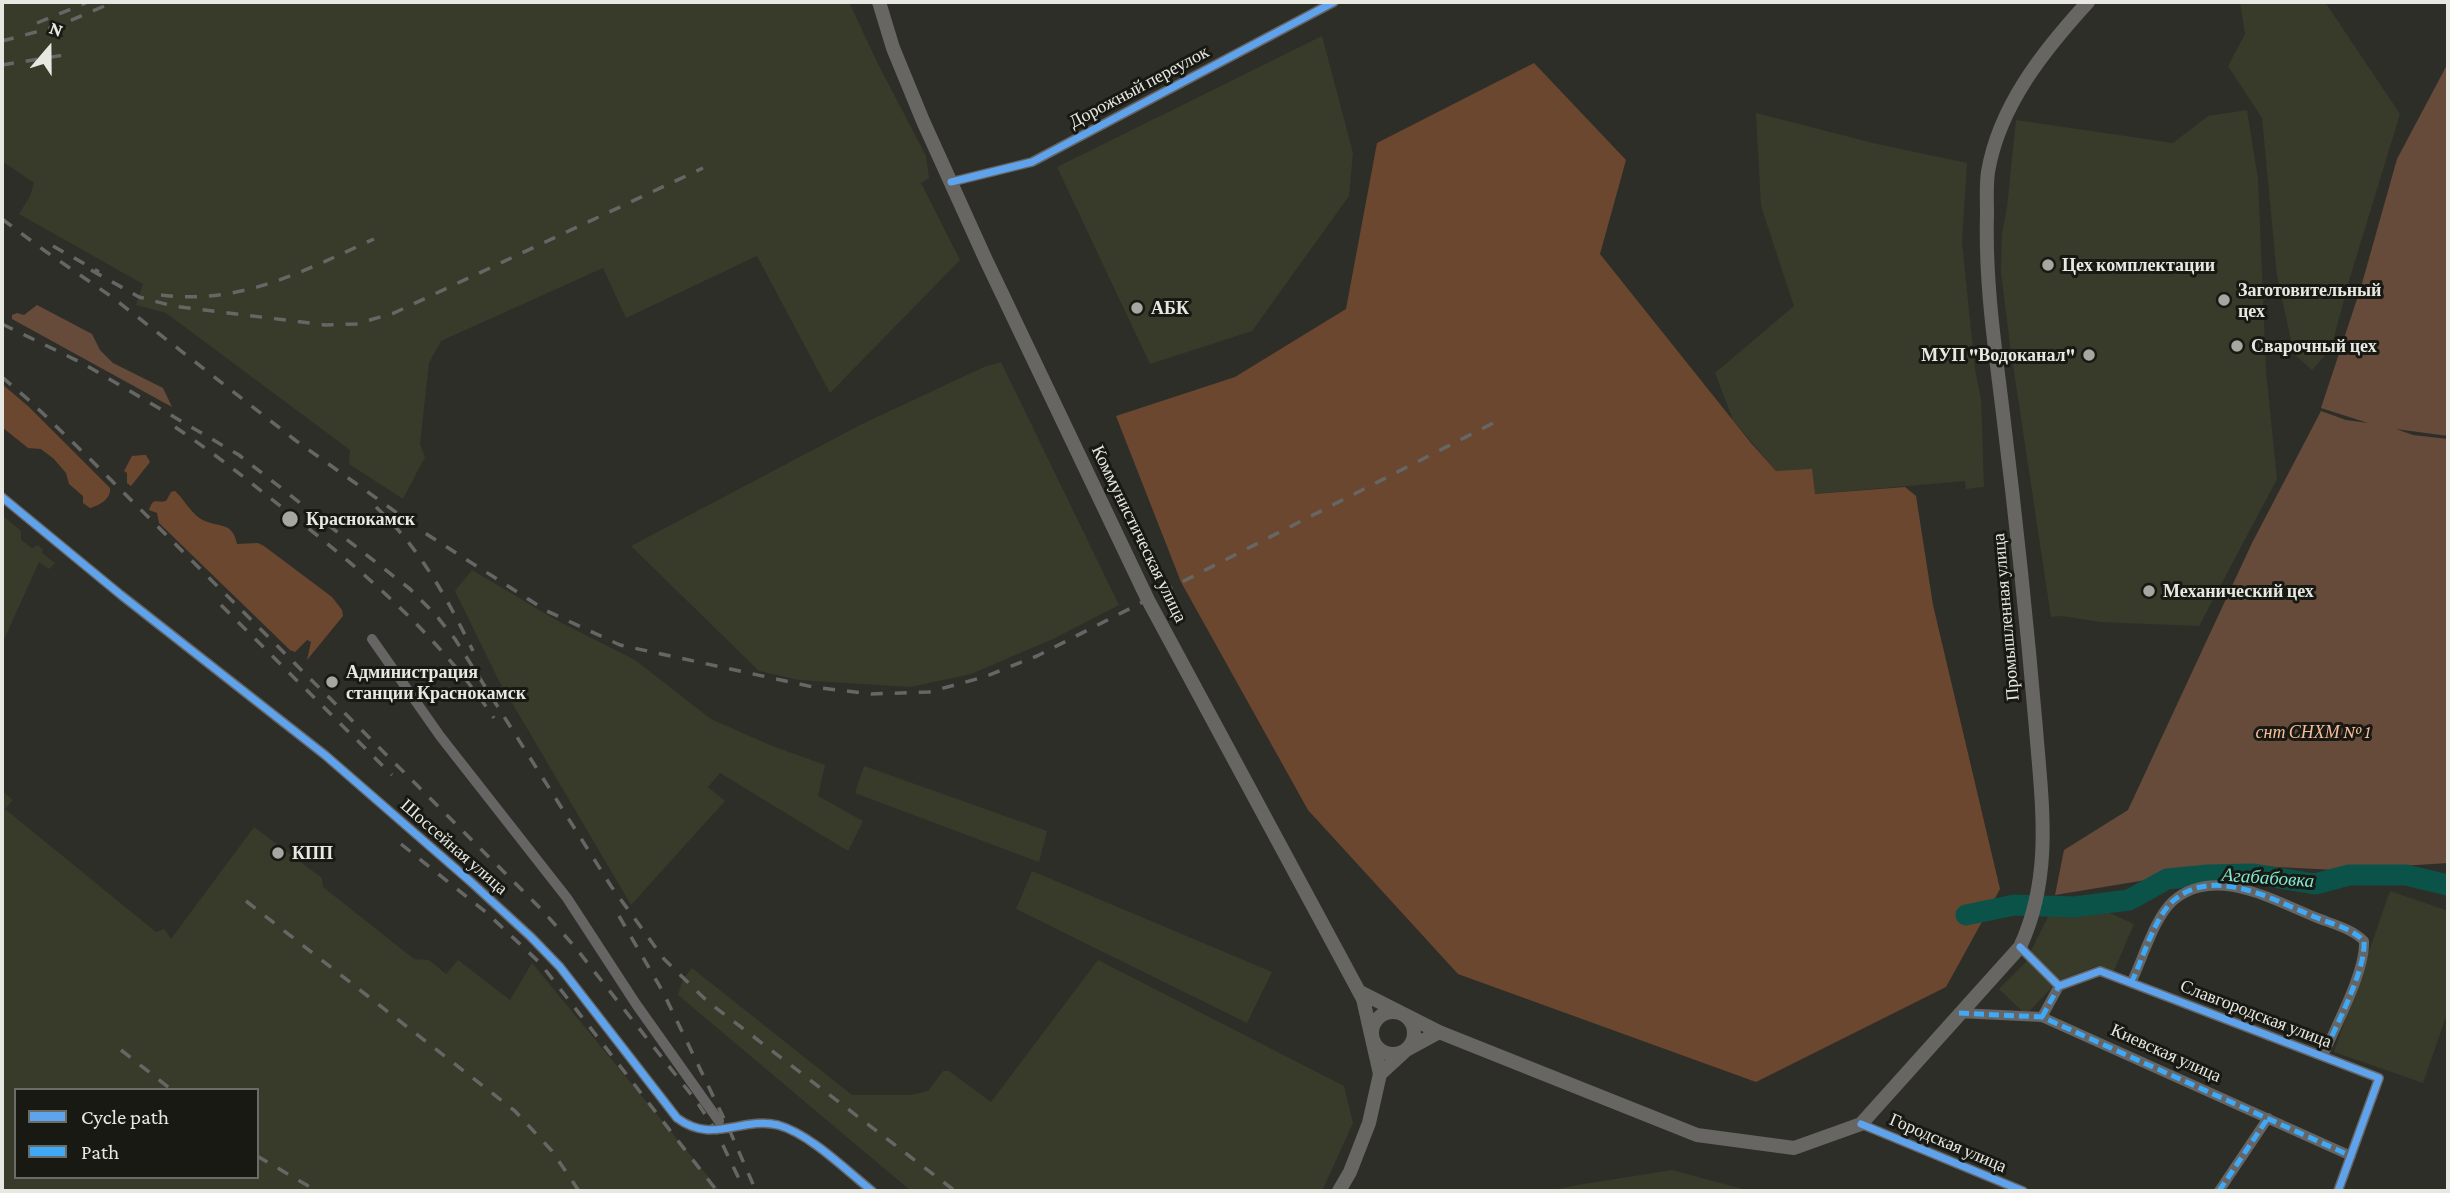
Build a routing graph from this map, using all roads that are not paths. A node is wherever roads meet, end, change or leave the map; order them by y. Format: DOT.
graph roads {
  1 [pos="879,2"];
  2 [pos="1334,2"];
  3 [pos="2087,2"];
  4 [pos="951,182"];
  5 [pos="2,497"];
  6 [pos="372,639"];
  7 [pos="2020,947"];
  8 [pos="2131,983"];
  9 [pos="2059,986"];
  10 [pos="1360,992"];
  11 [pos="1959,1013"];
  12 [pos="1403,1014"];
  13 [pos="2042,1017"];
  14 [pos="1439,1032"];
  15 [pos="1372,1036"];
  16 [pos="1406,1050"];
  17 [pos="2323,1056"];
  18 [pos="1380,1074"];
  19 [pos="2267,1118"];
  20 [pos="719,1121"];
  21 [pos="1861,1124"];
  22 [pos="2351,1156"];
  23 [pos="872,1191"];
  24 [pos="1339,1191"];
  25 [pos="2023,1191"];
  26 [pos="2219,1191"];
  27 [pos="2338,1191"];
  1 -- 4 [label="main road, Коммунистическая улица"];
  2 -- 4 [label="street, Дорожный переулок"];
  3 -- 7 [label="main road, Промышленная улица"];
  4 -- 10 [label="main road, Коммунистическая улица"];
  5 -- 23 [label="street, Шоссейная улица"];
  6 -- 20 [label="street"];
  7 -- 9 [label="street"];
  7 -- 11 [label="main road, Промышленная улица"];
  8 -- 9 [label="street, Славгородская улица"];
  8 -- 17 [label="street, Славгородская улица"];
  8 -- 17 [label="street"];
  9 -- 13 [label="street"];
  10 -- 12 [label="main road"];
  10 -- 15 [label="main road, Коммунистическая улица"];
  11 -- 13 [label="street, Киевская улица"];
  11 -- 21 [label="main road, Промышленная улица"];
  12 -- 14 [label="main road"];
  12 -- 15 [label="main road"];
  12 -- 16 [label="main road"];
  13 -- 19 [label="street, Киевская улица"];
  14 -- 16 [label="main road"];
  14 -- 21 [label="main road, Промышленная улица"];
  15 -- 16 [label="main road"];
  15 -- 18 [label="main road, Коммунистическая улица"];
  16 -- 18 [label="main road"];
  17 -- 22 [label="street, Славгородская улица"];
  18 -- 24 [label="main road"];
  19 -- 22 [label="street, Киевская улица"];
  19 -- 26 [label="street"];
  21 -- 25 [label="street, Городская улица"];
  22 -- 27 [label="street, Славгородская улица"];
}
